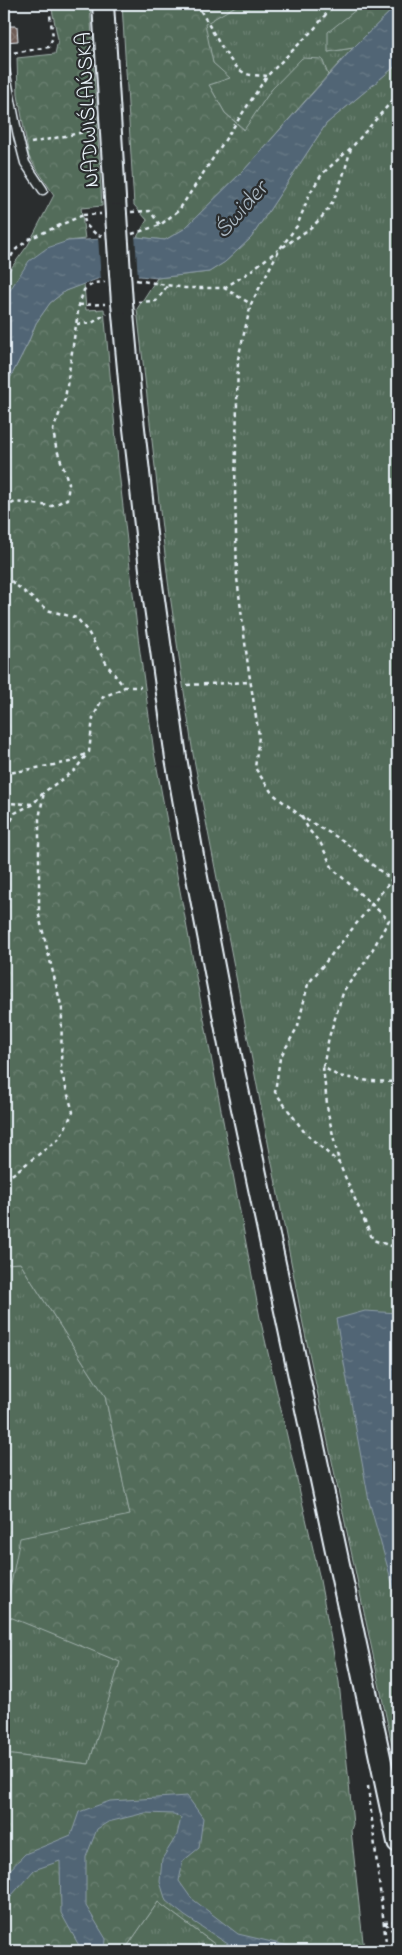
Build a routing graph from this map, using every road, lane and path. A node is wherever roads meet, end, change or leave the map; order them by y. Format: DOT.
graph roads {
  1 [pos="103,4"];
  2 [pos="196,4"];
  3 [pos="334,4"];
  4 [pos="50,15"];
  5 [pos="4,54"];
  6 [pos="4,64"];
  7 [pos="267,76"];
  8 [pos="398,94"];
  9 [pos="18,136"];
  10 [pos="96,139"];
  11 [pos="352,147"];
  12 [pos="42,190"];
  13 [pos="116,213"];
  14 [pos="83,215"];
  15 [pos="160,225"];
  16 [pos="135,234"];
  17 [pos="98,236"];
  18 [pos="279,250"];
  19 [pos="4,270"];
  20 [pos="130,280"];
  21 [pos="112,282"];
  22 [pos="168,285"];
  23 [pos="224,288"];
  24 [pos="129,303"];
  25 [pos="251,304"];
  26 [pos="79,306"];
  27 [pos="77,324"];
  28 [pos="4,508"];
  29 [pos="4,577"];
  30 [pos="250,682"];
  31 [pos="187,685"];
  32 [pos="141,687"];
  33 [pos="124,688"];
  34 [pos="88,752"];
  35 [pos="4,774"];
  36 [pos="44,792"];
  37 [pos="4,803"];
  38 [pos="33,804"];
  39 [pos="302,816"];
  40 [pos="4,835"];
  41 [pos="393,878"];
  42 [pos="398,880"];
  43 [pos="373,904"];
  44 [pos="323,1066"];
  45 [pos="398,1082"];
  46 [pos="339,1163"];
  47 [pos="4,1178"];
  48 [pos="398,1248"];
  49 [pos="398,1842"];
  50 [pos="398,1921"];
  51 [pos="384,1922"];
  52 [pos="398,1936"];
  53 [pos="387,1951"];
  1 -- 13 [label="main road, NADWIŚLAŃSKA"];
  2 -- 7 [label="path"];
  3 -- 7 [label="path"];
  4 -- 5 [label="path"];
  6 -- 9 [label="lane"];
  7 -- 15 [label="path"];
  8 -- 11 [label="path"];
  9 -- 10 [label="path"];
  9 -- 12 [label="lane"];
  11 -- 18 [label="path"];
  11 -- 18 [label="path"];
  13 -- 14 [label="path"];
  13 -- 15 [label="path"];
  13 -- 24 [label="main road, NADWIŚLAŃSKA, bridge"];
  14 -- 17 [label="path"];
  14 -- 19 [label="path"];
  15 -- 16 [label="path"];
  18 -- 23 [label="path"];
  18 -- 25 [label="path"];
  20 -- 22 [label="path"];
  21 -- 26 [label="path"];
  22 -- 23 [label="path"];
  22 -- 24 [label="path"];
  23 -- 25 [label="path"];
  24 -- 49 [label="main road, NADWIŚLAŃSKA, bridge"];
  25 -- 30 [label="path"];
  26 -- 27 [label="path"];
  26 -- 27 [label="path"];
  27 -- 28 [label="path"];
  29 -- 33 [label="path"];
  30 -- 31 [label="path"];
  30 -- 39 [label="path"];
  32 -- 33 [label="path"];
  33 -- 34 [label="path"];
  34 -- 35 [label="path"];
  34 -- 36 [label="path"];
  36 -- 38 [label="path"];
  36 -- 47 [label="path"];
  37 -- 38 [label="path"];
  38 -- 40 [label="path"];
  39 -- 41 [label="path"];
  39 -- 43 [label="path"];
  41 -- 42 [label="path"];
  41 -- 43 [label="path"];
  43 -- 44 [label="path"];
  43 -- 46 [label="path"];
  44 -- 45 [label="path"];
  44 -- 46 [label="path"];
  46 -- 48 [label="path"];
  50 -- 51 [label="path"];
  51 -- 52 [label="path"];
  51 -- 53 [label="path"];
}
